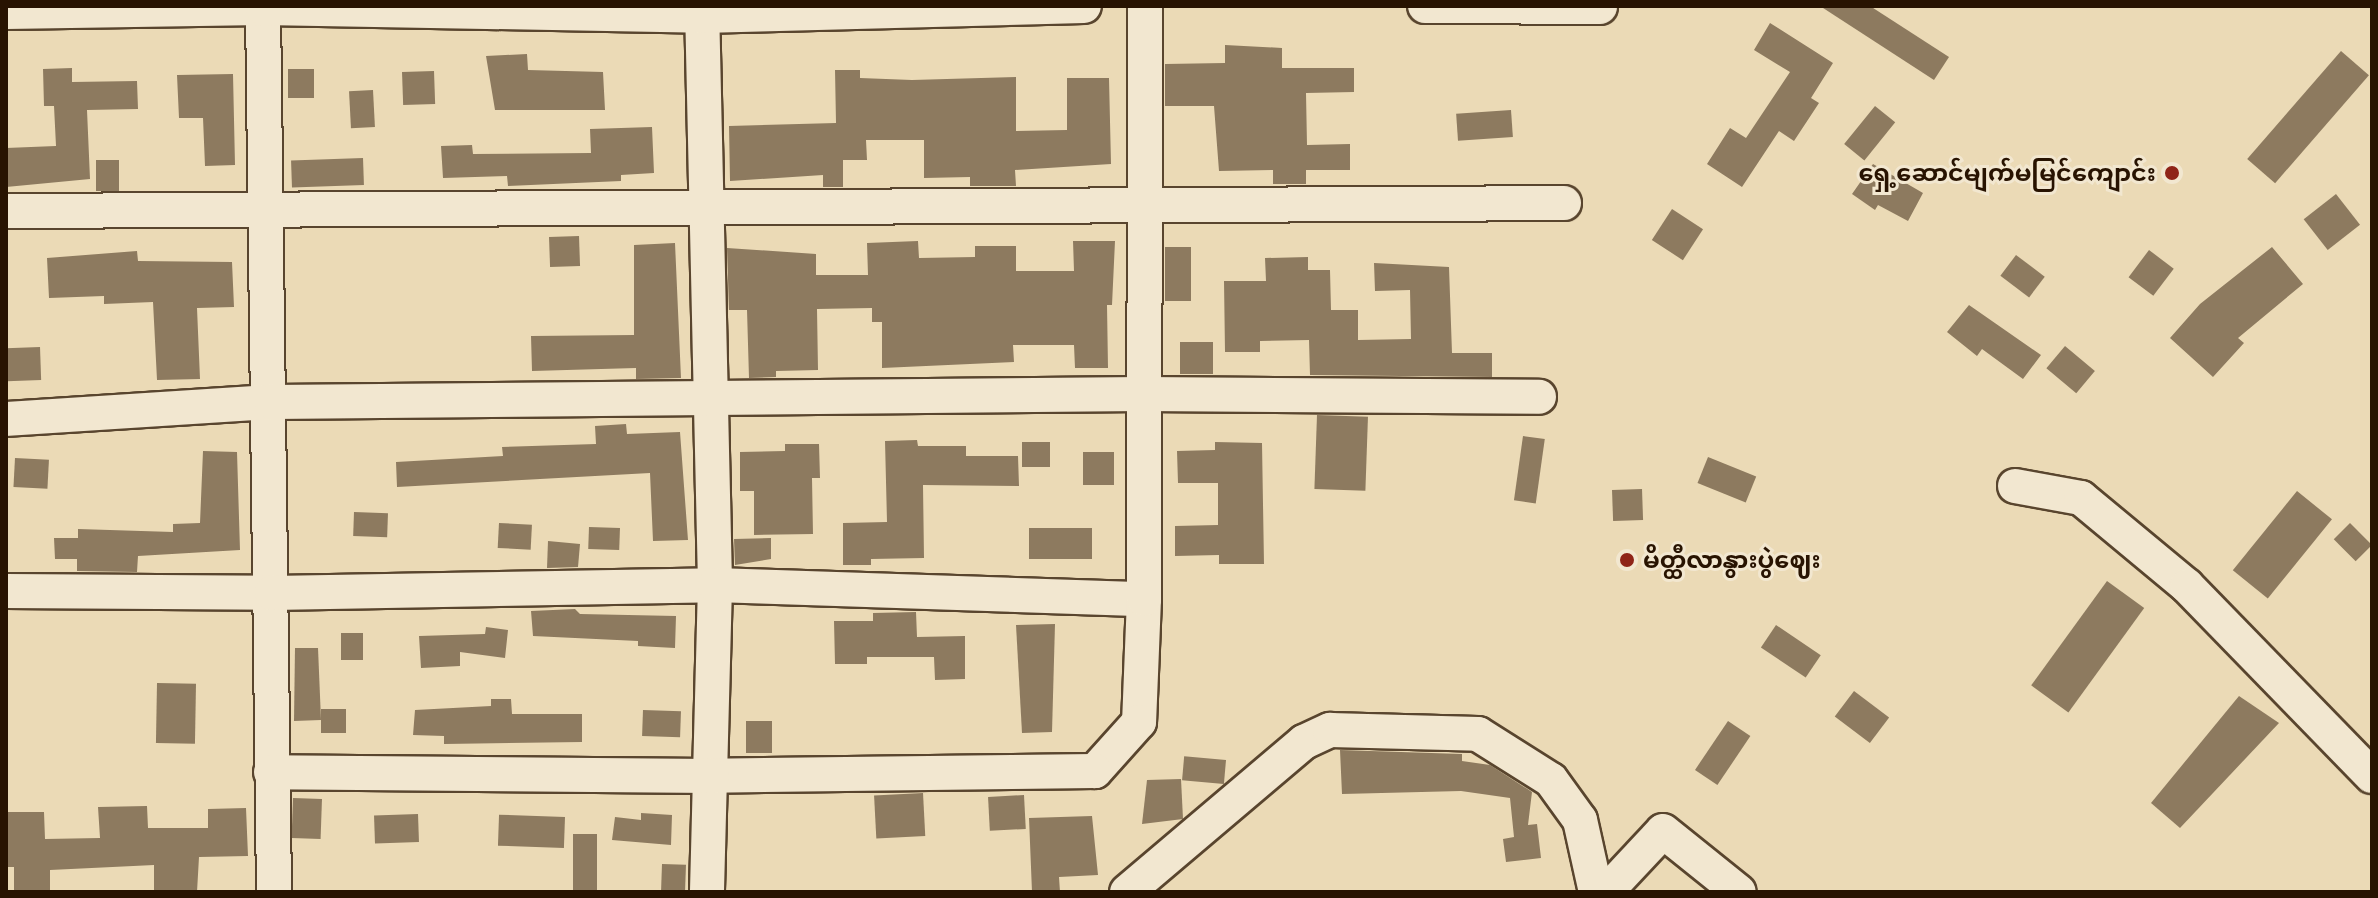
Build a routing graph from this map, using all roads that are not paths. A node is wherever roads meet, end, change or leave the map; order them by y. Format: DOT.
graph roads {
  1 [pos="1084,6"];
  2 [pos="1145,6"];
  3 [pos="1425,6"];
  4 [pos="263,7"];
  5 [pos="1600,7"];
  6 [pos="702,11"];
  7 [pos="6,12"];
  8 [pos="1144,203"];
  9 [pos="1564,203"];
  10 [pos="265,209"];
  11 [pos="6,211"];
  12 [pos="707,211"];
  13 [pos="1143,394"];
  14 [pos="1539,397"];
  15 [pos="272,402"];
  16 [pos="713,402"];
  17 [pos="6,419"];
  18 [pos="2015,486"];
  19 [pos="715,585"];
  20 [pos="6,591"];
  21 [pos="272,593"];
  22 [pos="1144,599"];
  23 [pos="271,772"];
  24 [pos="712,776"];
  25 [pos="2372,776"];
  26 [pos="274,892"];
  27 [pos="707,892"];
  28 [pos="1127,892"];
  29 [pos="1596,892"];
  30 [pos="1606,892"];
  31 [pos="1739,892"];
  1 -- 6 [label="street"];
  2 -- 8 [label="street"];
  3 -- 5 [label="street"];
  4 -- 6 [label="street"];
  4 -- 7 [label="street"];
  4 -- 10 [label="street"];
  6 -- 12 [label="street"];
  8 -- 9 [label="street"];
  8 -- 12 [label="street"];
  8 -- 13 [label="street"];
  10 -- 11 [label="street"];
  10 -- 12 [label="street"];
  10 -- 15 [label="street"];
  12 -- 16 [label="street"];
  13 -- 14 [label="street"];
  13 -- 16 [label="street"];
  13 -- 22 [label="street"];
  15 -- 16 [label="street"];
  15 -- 17 [label="street"];
  15 -- 21 [label="street"];
  16 -- 19 [label="street"];
  18 -- 25 [label="street"];
  19 -- 21 [label="street"];
  19 -- 22 [label="street"];
  19 -- 24 [label="street"];
  20 -- 21 [label="street"];
  21 -- 23 [label="street"];
  22 -- 24 [label="street"];
  23 -- 24 [label="street"];
  23 -- 26 [label="street"];
  24 -- 27 [label="street"];
  28 -- 29 [label="street"];
  30 -- 31 [label="street"];
}
